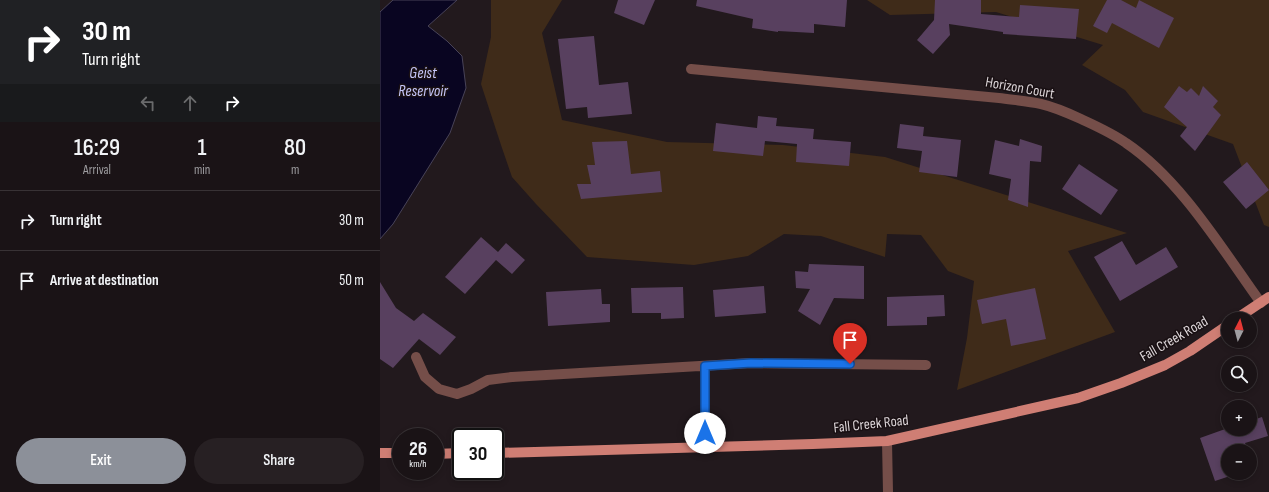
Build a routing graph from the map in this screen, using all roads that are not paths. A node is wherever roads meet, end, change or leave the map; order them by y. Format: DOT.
graph roads {
  1 [pos="692,69"];
  2 [pos="1265,300"];
  3 [pos="1247,312"];
  4 [pos="1221,330"];
  5 [pos="416,357"];
  6 [pos="926,365"];
  7 [pos="705,366"];
  8 [pos="887,440"];
  9 [pos="705,447"];
  10 [pos="380,453"];
  11 [pos="392,453"];
  12 [pos="504,453"];
  13 [pos="888,492"];
  1 -- 2 [label="street, Horizon Court"];
  2 -- 3 [label="main road"];
  4 -- 8 [label="main road, Fall Creek Road"];
  5 -- 7 [label="street"];
  6 -- 7 [label="street"];
  7 -- 9 [label="street"];
  8 -- 9 [label="main road, Fall Creek Road"];
  8 -- 13 [label="street"];
  9 -- 12 [label="main road, Fall Creek Road"];
  10 -- 11 [label="main road"];
}
